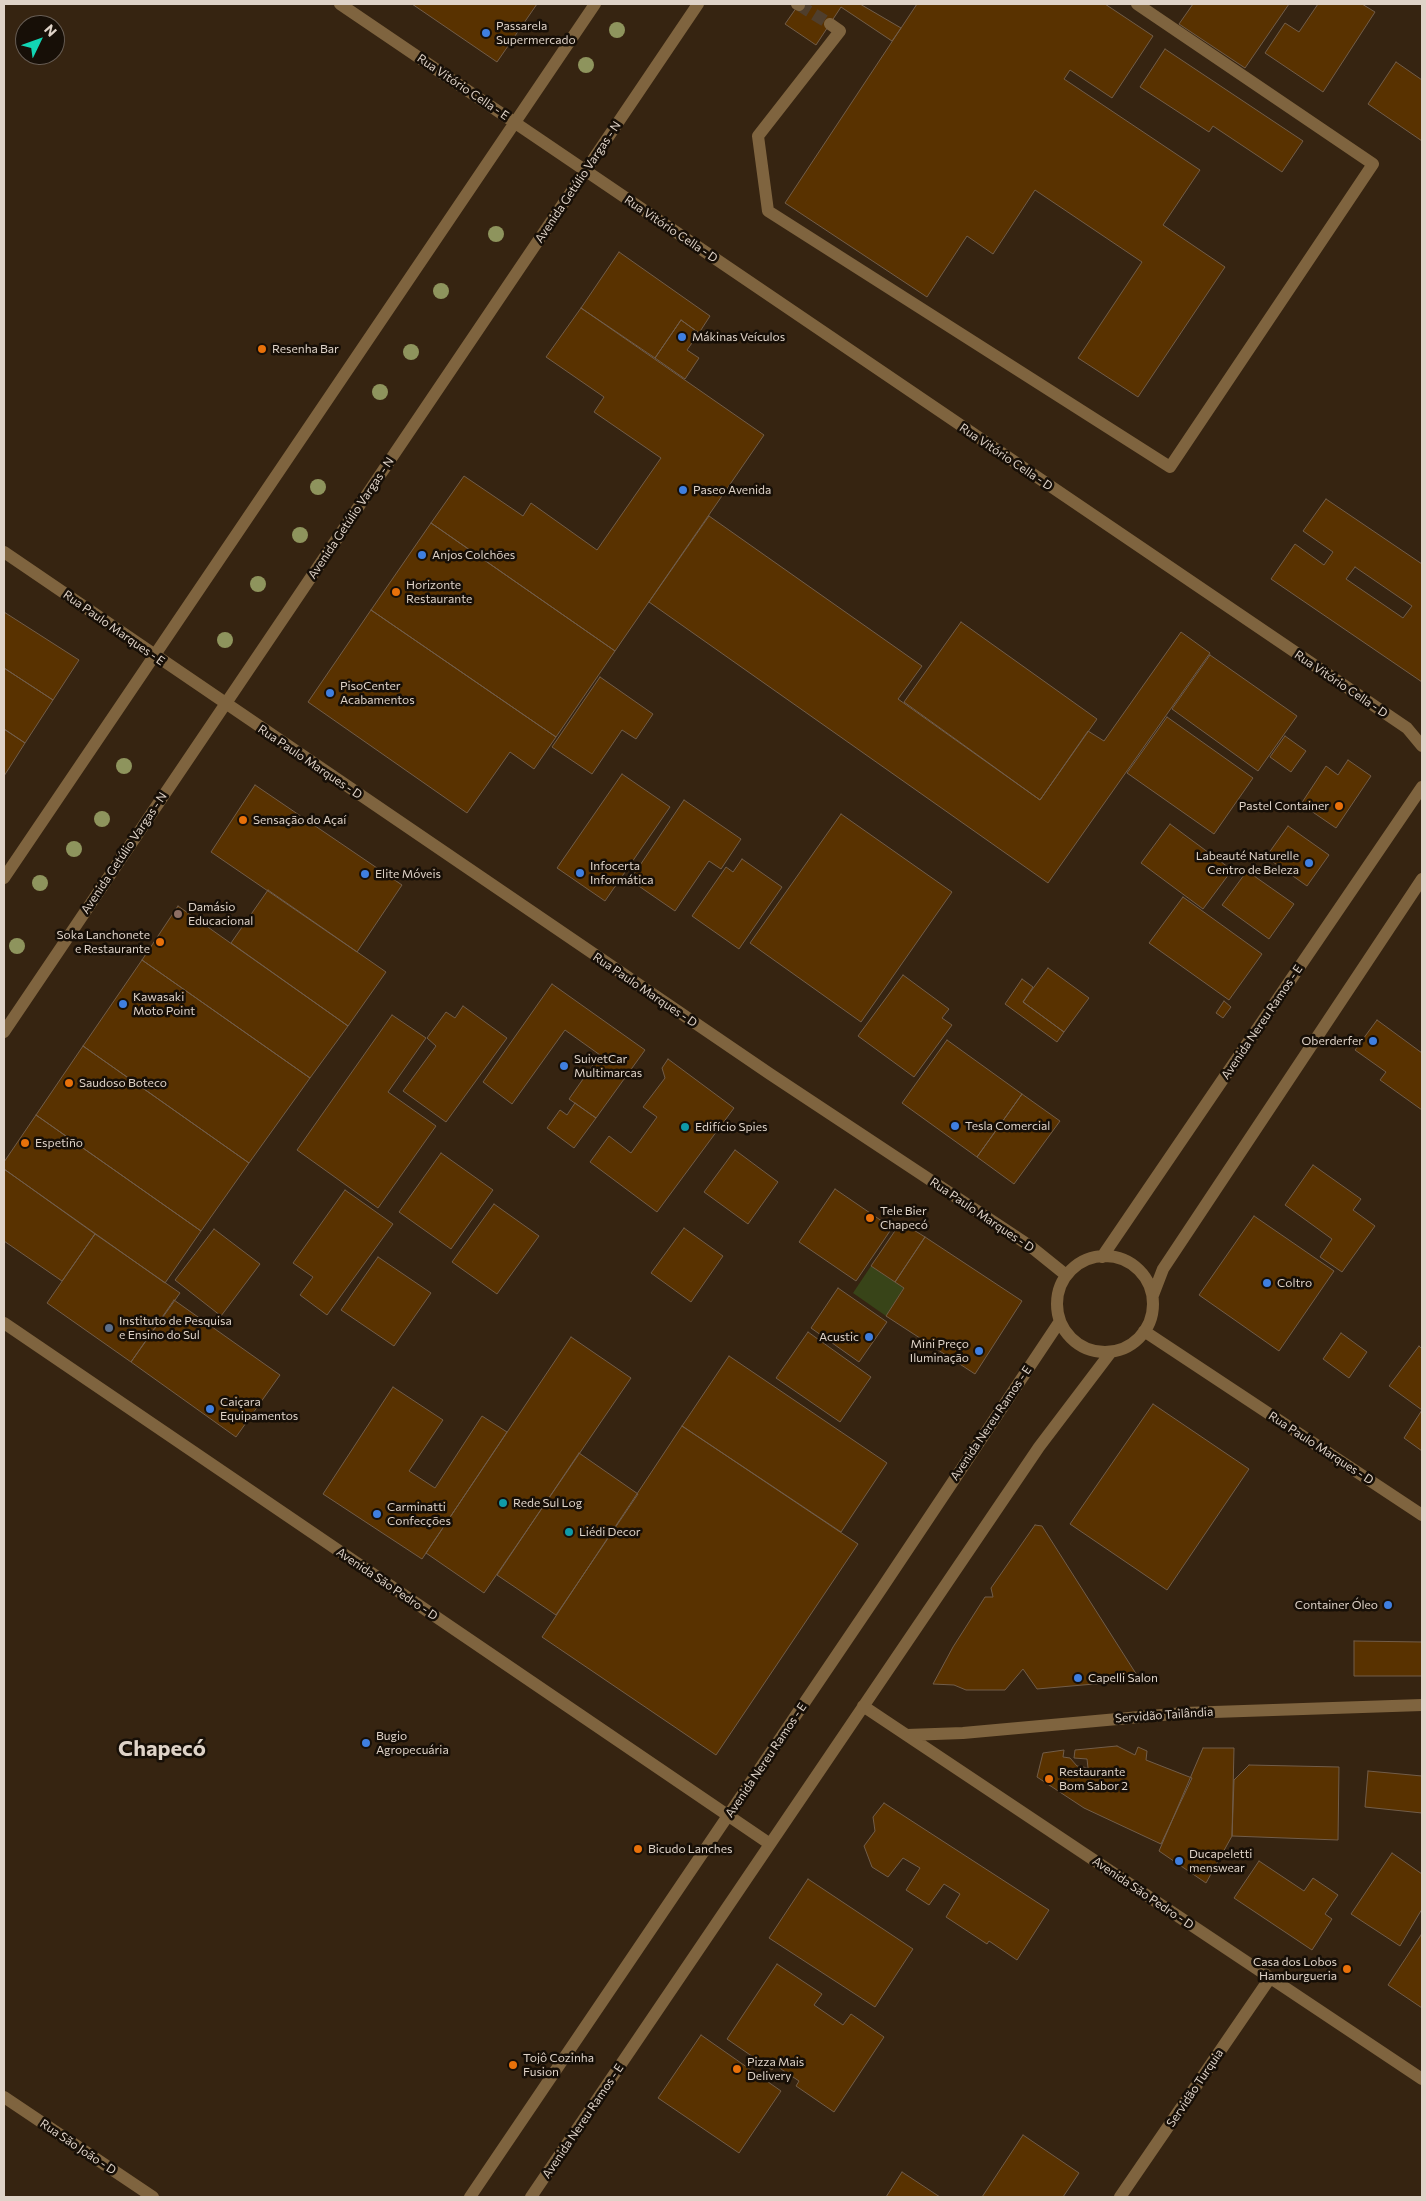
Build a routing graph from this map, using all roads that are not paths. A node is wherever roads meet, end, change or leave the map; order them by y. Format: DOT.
graph roads {
  1 [pos="340,4"];
  2 [pos="595,4"];
  3 [pos="698,4"];
  4 [pos="1136,4"];
  5 [pos="830,24"];
  6 [pos="514,122"];
  7 [pos="586,171"];
  8 [pos="4,552"];
  9 [pos="154,655"];
  10 [pos="225,704"];
  11 [pos="1422,746"];
  12 [pos="1422,787"];
  13 [pos="4,878"];
  14 [pos="1422,879"];
  15 [pos="4,1032"];
  16 [pos="1102,1257"];
  17 [pos="1066,1275"];
  18 [pos="1152,1294"];
  19 [pos="1060,1321"];
  20 [pos="4,1323"];
  21 [pos="1144,1331"];
  22 [pos="1111,1352"];
  23 [pos="1422,1515"];
  24 [pos="1422,1705"];
  25 [pos="863,1706"];
  26 [pos="907,1735"];
  27 [pos="728,1816"];
  28 [pos="770,1844"];
  29 [pos="1270,1978"];
  30 [pos="1422,2079"];
  31 [pos="4,2097"];
  32 [pos="153,2197"];
  33 [pos="470,2197"];
  34 [pos="531,2197"];
  35 [pos="1120,2197"];
  1 -- 6 [label="street, Rua Vitório Cella - E"];
  2 -- 6 [label="street"];
  3 -- 7 [label="street, Avenida Getúlio Vargas - N"];
  4 -- 5 [label="street"];
  6 -- 7 [label="street, Rua Vitório Cella - E"];
  6 -- 9 [label="street"];
  7 -- 10 [label="street, Avenida Getúlio Vargas - N"];
  7 -- 11 [label="street, Rua Vitório Cella - D"];
  8 -- 9 [label="street, Rua Paulo Marques - E"];
  9 -- 10 [label="street, Rua Paulo Marques - E"];
  9 -- 13 [label="street"];
  10 -- 15 [label="street, Avenida Getúlio Vargas - N"];
  10 -- 17 [label="street, Rua Paulo Marques - D"];
  12 -- 16 [label="street, Avenida Nereu Ramos - E"];
  14 -- 18 [label="street"];
  16 -- 17 [label="street"];
  16 -- 18 [label="street"];
  17 -- 19 [label="street"];
  18 -- 21 [label="street"];
  19 -- 22 [label="street"];
  19 -- 27 [label="street, Avenida Nereu Ramos - E"];
  20 -- 27 [label="street, Avenida São Pedro - D"];
  21 -- 22 [label="street"];
  21 -- 23 [label="street, Rua Paulo Marques - D"];
  22 -- 25 [label="street, Avenida Nereu Ramos - E"];
  24 -- 26 [label="street, Servidão Tailândia"];
  25 -- 26 [label="street, Avenida São Pedro - D"];
  25 -- 28 [label="street, Avenida Nereu Ramos - E"];
  26 -- 29 [label="street, Avenida São Pedro - D"];
  27 -- 28 [label="street, Avenida São Pedro - D"];
  27 -- 33 [label="street, Avenida Nereu Ramos - E"];
  28 -- 34 [label="street, Avenida Nereu Ramos - E"];
  29 -- 30 [label="street, Avenida São Pedro - D"];
  29 -- 35 [label="street, Servidão Turquia"];
  31 -- 32 [label="street, Rua São João - D"];
}
